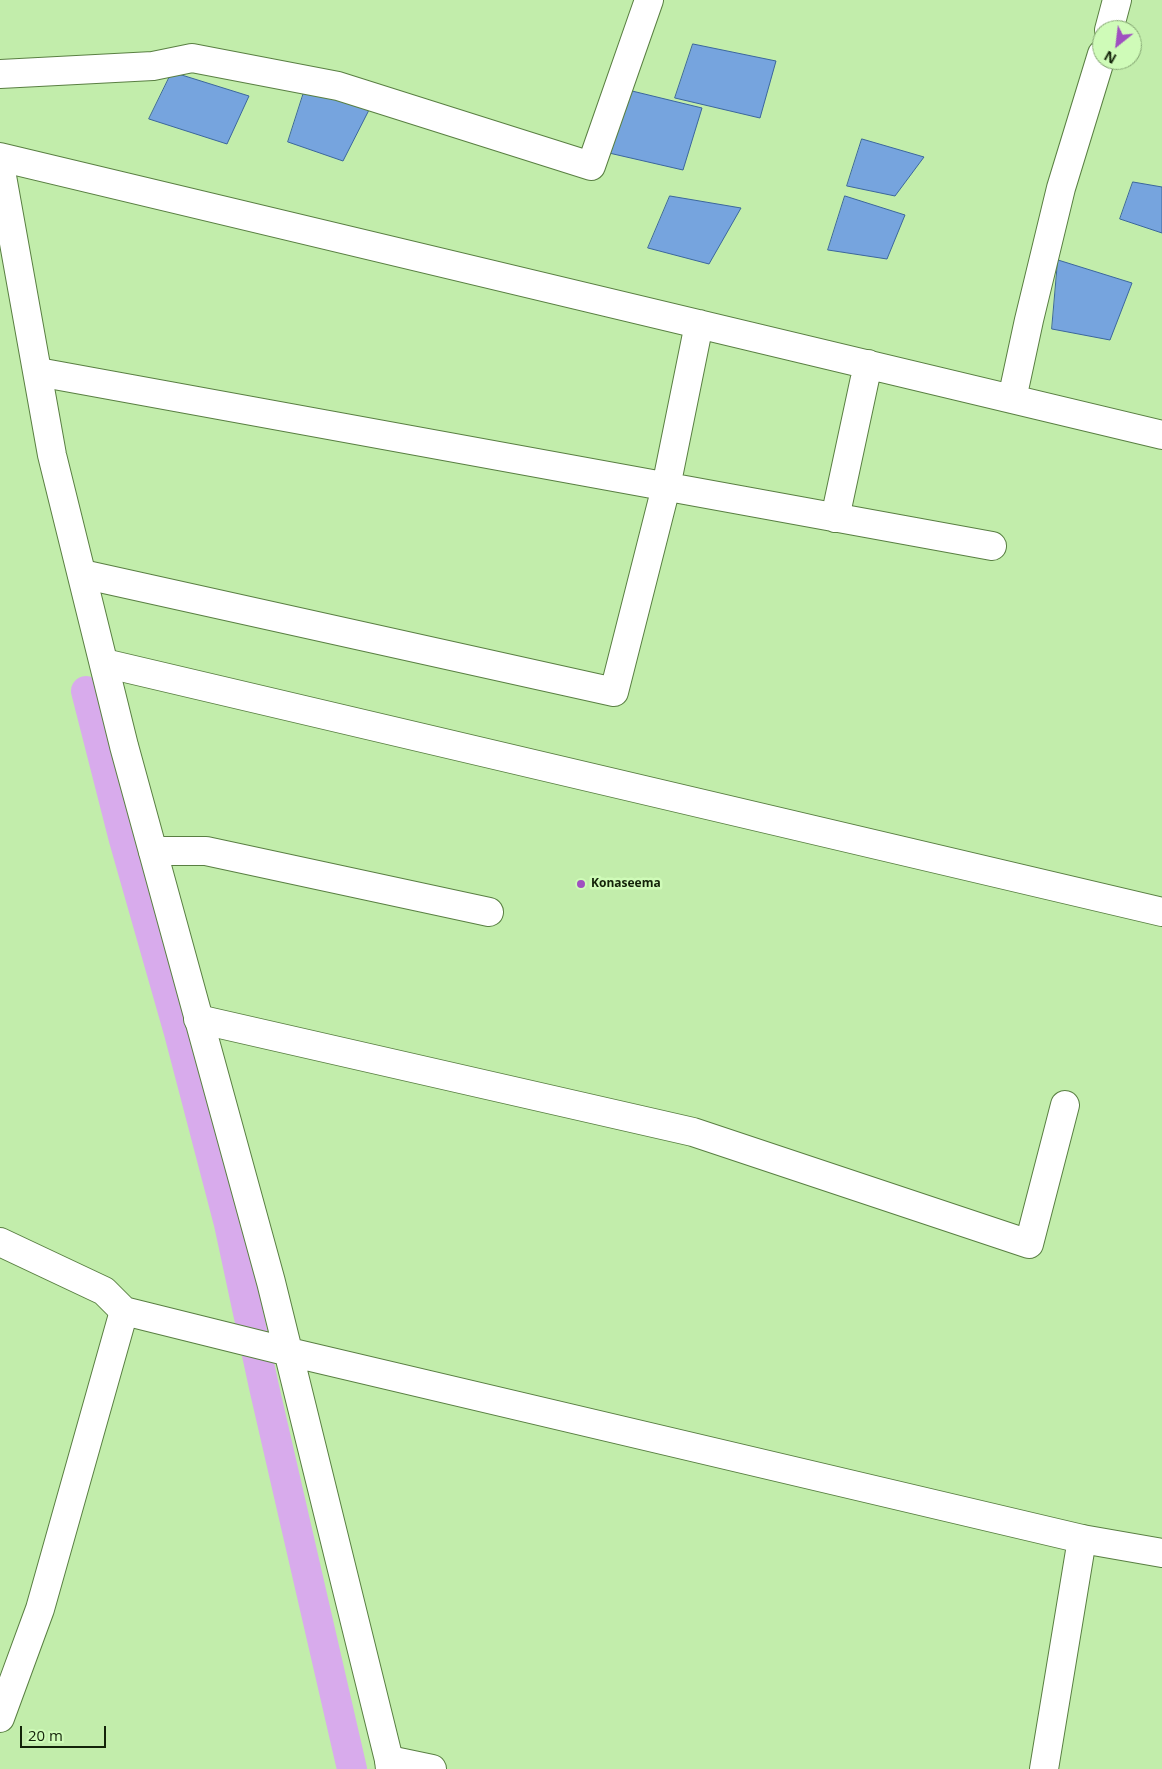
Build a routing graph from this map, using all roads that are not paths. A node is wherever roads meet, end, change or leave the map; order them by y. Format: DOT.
graph roads {
  1 [pos="649,0"];
  2 [pos="1117,0"];
  3 [pos="1112,20"];
  4 [pos="1097,70"];
  5 [pos="0,74"];
  6 [pos="0,157"];
  7 [pos="0,165"];
  8 [pos="699,324"];
  9 [pos="868,364"];
  10 [pos="38,372"];
  11 [pos="1012,399"];
  12 [pos="1162,434"];
  13 [pos="666,487"];
  14 [pos="835,518"];
  15 [pos="992,546"];
  16 [pos="82,574"];
  17 [pos="104,663"];
  18 [pos="153,851"];
  19 [pos="489,912"];
  20 [pos="1162,912"];
  21 [pos="198,1019"];
  22 [pos="1065,1105"];
  23 [pos="0,1242"];
  24 [pos="124,1311"];
  25 [pos="286,1351"];
  26 [pos="1082,1538"];
  27 [pos="1162,1553"];
  28 [pos="0,1718"];
  29 [pos="389,1765"];
  30 [pos="432,1769"];
  31 [pos="1044,1769"];
  1 -- 5 [label="street"];
  2 -- 3 [label="street"];
  4 -- 11 [label="street"];
  6 -- 8 [label="street"];
  7 -- 10 [label="street"];
  8 -- 9 [label="street"];
  8 -- 13 [label="street"];
  9 -- 11 [label="street"];
  9 -- 14 [label="street"];
  10 -- 13 [label="street"];
  10 -- 16 [label="street"];
  11 -- 12 [label="street"];
  13 -- 14 [label="street"];
  13 -- 16 [label="street"];
  14 -- 15 [label="street"];
  16 -- 17 [label="street"];
  17 -- 18 [label="street"];
  17 -- 20 [label="street"];
  18 -- 19 [label="street"];
  18 -- 21 [label="street"];
  21 -- 22 [label="street"];
  21 -- 25 [label="street"];
  23 -- 24 [label="street"];
  24 -- 25 [label="street"];
  24 -- 28 [label="street"];
  25 -- 26 [label="street"];
  25 -- 29 [label="street"];
  26 -- 27 [label="street"];
  26 -- 31 [label="street"];
  29 -- 30 [label="street"];
}
